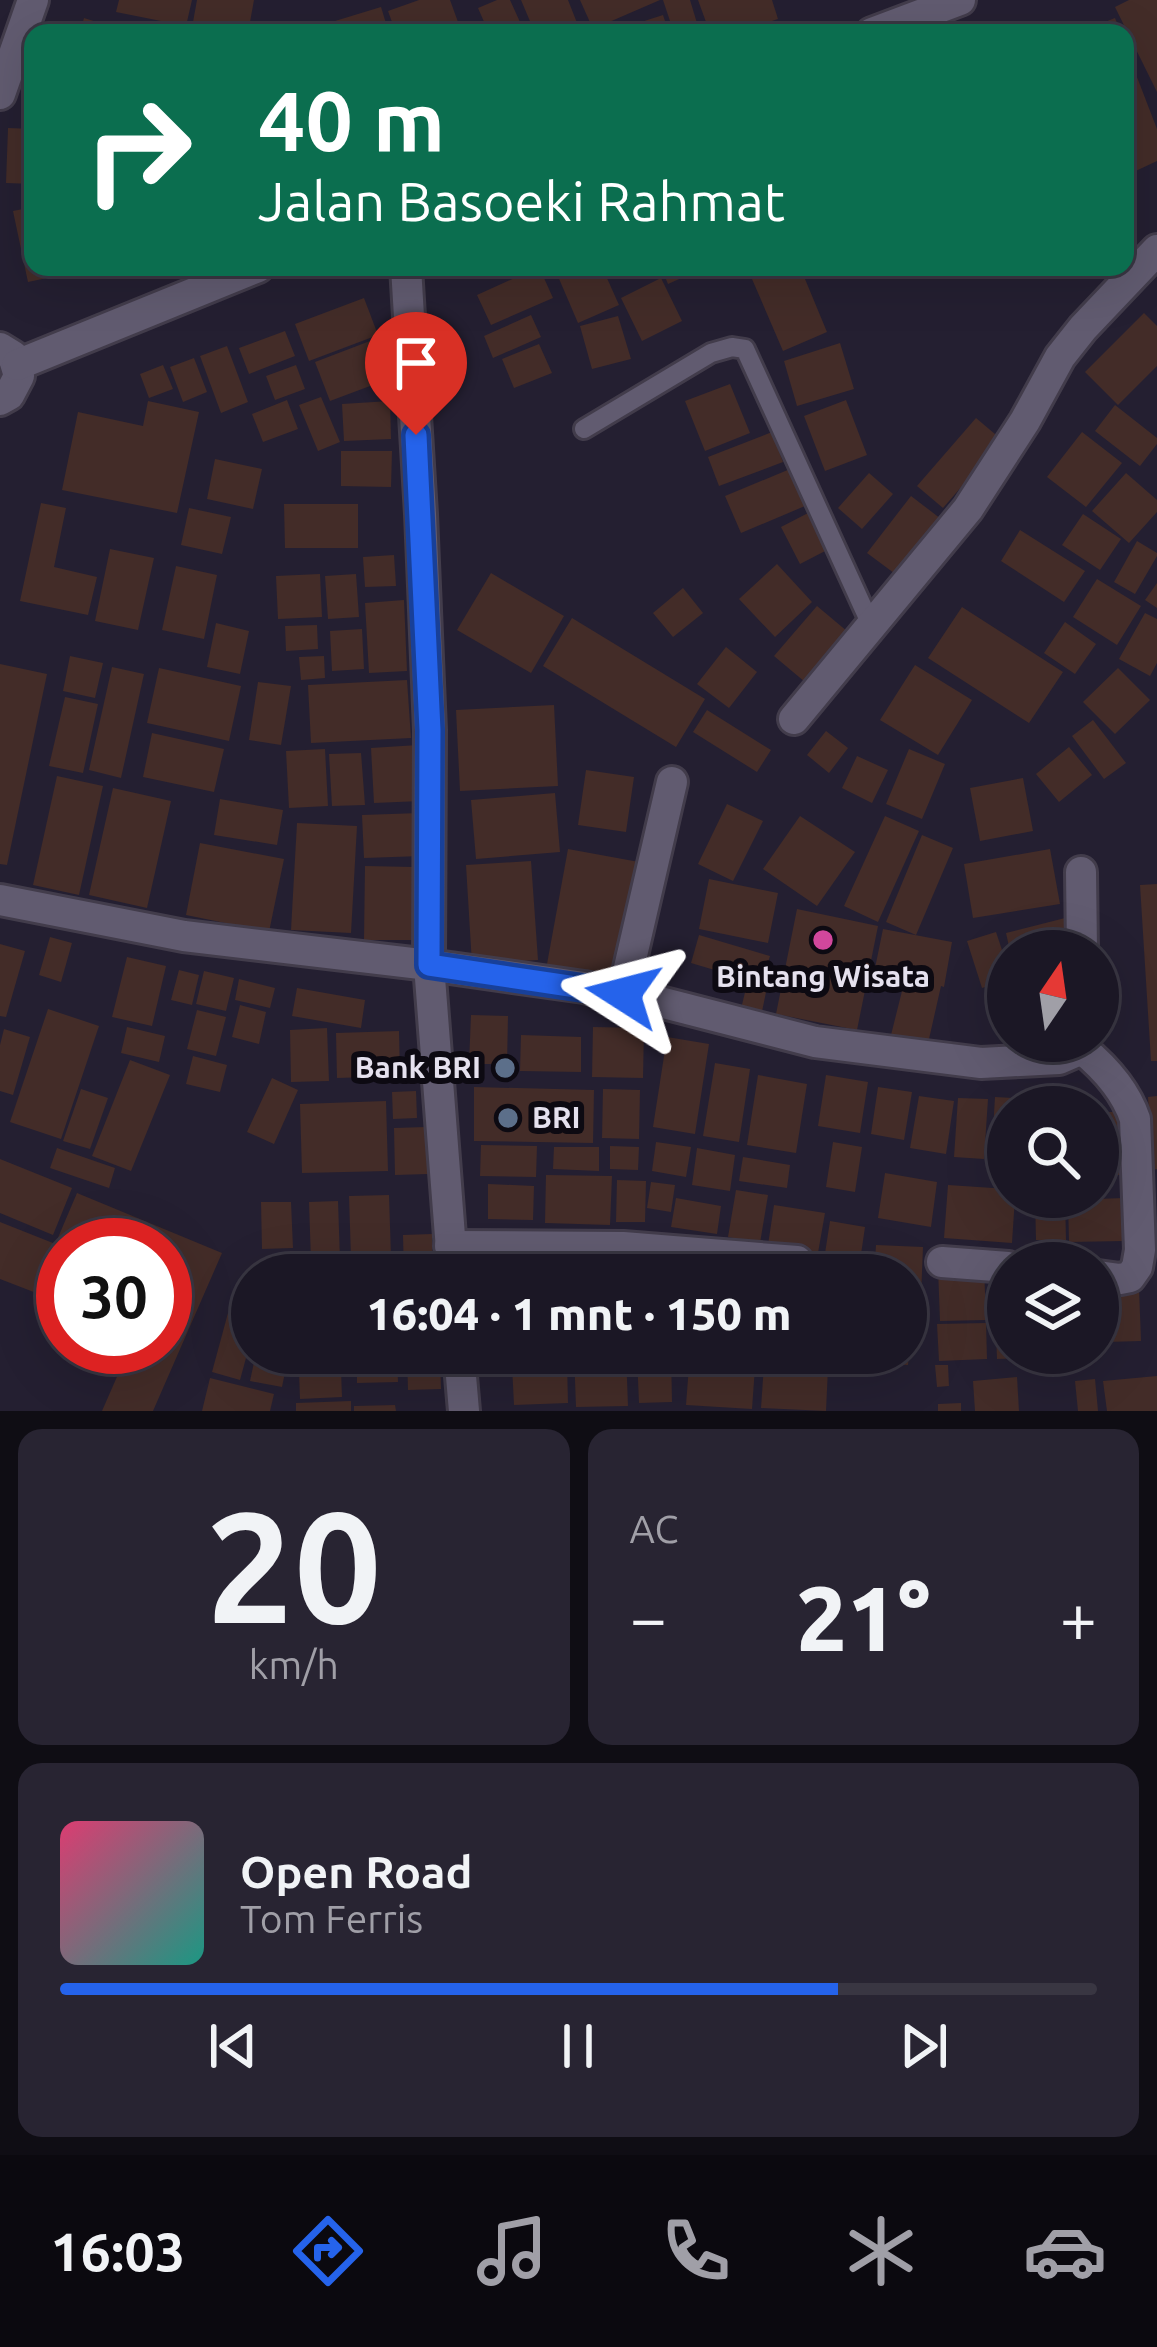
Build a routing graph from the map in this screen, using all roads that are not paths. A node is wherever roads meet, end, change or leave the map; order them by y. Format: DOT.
graph roads {
  1 [pos="960,0"];
  2 [pos="896,24"];
  3 [pos="24,26"];
  4 [pos="0,94"];
  5 [pos="1157,250"];
  6 [pos="1134,274"];
  7 [pos="233,276"];
  8 [pos="407,276"];
  9 [pos="1132,276"];
  10 [pos="9,356"];
  11 [pos="0,400"];
  12 [pos="584,429"];
  13 [pos="872,627"];
  14 [pos="794,719"];
  15 [pos="672,782"];
  16 [pos="1081,872"];
  17 [pos="0,900"];
  18 [pos="1082,930"];
  19 [pos="429,965"];
  20 [pos="623,994"];
  21 [pos="1012,1062"];
  22 [pos="1098,1062"];
  23 [pos="451,1254"];
  24 [pos="525,1254"];
  25 [pos="716,1254"];
  26 [pos="942,1262"];
  27 [pos="987,1265"];
  28 [pos="1119,1279"];
  29 [pos="461,1374"];
  30 [pos="464,1411"];
  1 -- 2 [label="street"];
  3 -- 4 [label="street"];
  5 -- 6 [label="street"];
  7 -- 10 [label="street"];
  8 -- 19 [label="street"];
  9 -- 13 [label="street"];
  10 -- 11 [label="street"];
  12 -- 13 [label="lane"];
  13 -- 14 [label="street"];
  15 -- 20 [label="street"];
  16 -- 18 [label="street"];
  17 -- 19 [label="street"];
  19 -- 20 [label="street"];
  19 -- 23 [label="street"];
  20 -- 21 [label="street"];
  22 -- 28 [label="street"];
  24 -- 25 [label="street"];
  26 -- 27 [label="street"];
  29 -- 30 [label="street"];
}
